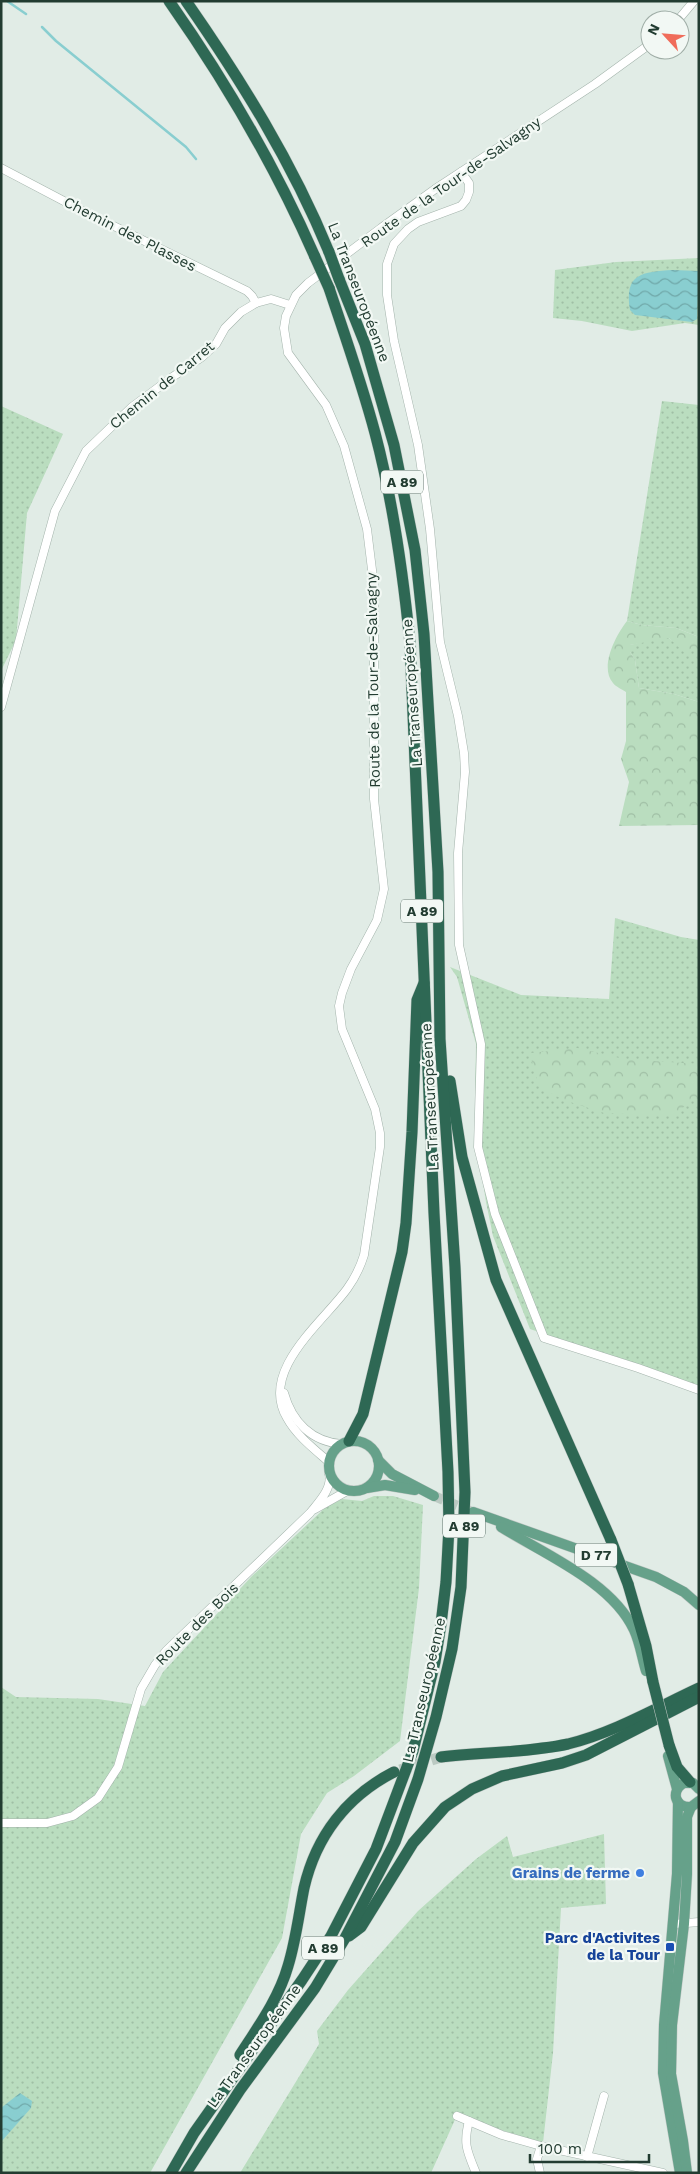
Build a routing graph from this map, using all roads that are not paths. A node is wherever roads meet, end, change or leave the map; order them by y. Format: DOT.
graph roads {
  1 [pos="169,1"];
  2 [pos="186,1"];
  3 [pos="640,51"];
  4 [pos="1,168"];
  5 [pos="461,172"];
  6 [pos="256,303"];
  7 [pos="290,305"];
  8 [pos="1,707"];
  9 [pos="425,979"];
  10 [pos="440,1038"];
  11 [pos="282,1387"];
  12 [pos="699,1390"];
  13 [pos="346,1442"];
  14 [pos="378,1460"];
  15 [pos="329,1462"];
  16 [pos="330,1474"];
  17 [pos="367,1488"];
  18 [pos="347,1491"];
  19 [pos="423,1492"];
  20 [pos="434,1496"];
  21 [pos="473,1512"];
  22 [pos="310,1513"];
  23 [pos="486,1517"];
  24 [pos="699,1606"];
  25 [pos="651,1683"];
  26 [pos="699,1688"];
  27 [pos="699,1697"];
  28 [pos="667,1746"];
  29 [pos="441,1757"];
  30 [pos="394,1772"];
  31 [pos="696,1786"];
  32 [pos="677,1789"];
  33 [pos="678,1802"];
  34 [pos="697,1802"];
  35 [pos="1,1823"];
  36 [pos="699,1922"];
  37 [pos="679,1924"];
  38 [pos="344,1940"];
  39 [pos="229,2082"];
  40 [pos="604,2096"];
  41 [pos="457,2116"];
  42 [pos="469,2121"];
  43 [pos="541,2146"];
  44 [pos="587,2157"];
  45 [pos="622,2169"];
  46 [pos="171,2173"];
  47 [pos="186,2173"];
  48 [pos="476,2173"];
  49 [pos="540,2173"];
  50 [pos="663,2173"];
  51 [pos="680,2173"];
  52 [pos="687,2173"];
  1 -- 9 [label="highway, La Transeuropéenne / A 89, bridge"];
  2 -- 10 [label="highway, La Transeuropéenne / A 89, bridge"];
  3 -- 5 [label="street, Route de la Tour-de-Salvagny"];
  4 -- 6 [label="street, Chemin des Plasses"];
  5 -- 7 [label="street, Route de la Tour-de-Salvagny"];
  5 -- 12 [label="street"];
  6 -- 7 [label="street"];
  6 -- 8 [label="street, Chemin de Carret"];
  7 -- 11 [label="street, Route de la Tour-de-Salvagny"];
  9 -- 13 [label="highway"];
  9 -- 39 [label="highway, La Transeuropéenne / A 89"];
  10 -- 25 [label="highway, bridge"];
  10 -- 38 [label="highway, La Transeuropéenne / A 89"];
  11 -- 13 [label="street"];
  11 -- 15 [label="street, Route de la Tour-de-Salvagny"];
  13 -- 14 [label="main road"];
  13 -- 15 [label="main road"];
  14 -- 17 [label="main road"];
  14 -- 19 [label="main road"];
  15 -- 16 [label="main road"];
  16 -- 18 [label="main road"];
  16 -- 22 [label="street, Route des Bois"];
  17 -- 18 [label="main road"];
  17 -- 19 [label="main road"];
  18 -- 22 [label="street, Route des Bois"];
  19 -- 20 [label="main road"];
  21 -- 23 [label="main road, D 77"];
  22 -- 35 [label="street, Route des Bois"];
  23 -- 24 [label="main road, D 77"];
  23 -- 25 [label="main road"];
  25 -- 28 [label="highway, bridge"];
  26 -- 29 [label="highway"];
  27 -- 38 [label="highway"];
  28 -- 31 [label="highway"];
  28 -- 32 [label="main road"];
  30 -- 39 [label="highway"];
  31 -- 32 [label="main road"];
  32 -- 33 [label="main road"];
  33 -- 34 [label="main road"];
  33 -- 37 [label="main road"];
  34 -- 37 [label="main road"];
  36 -- 37 [label="street"];
  37 -- 51 [label="main road"];
  37 -- 52 [label="main road"];
  38 -- 47 [label="highway, La Transeuropéenne / A 89"];
  39 -- 46 [label="highway, La Transeuropéenne / A 89"];
  40 -- 44 [label="street"];
  41 -- 42 [label="street"];
  42 -- 43 [label="street"];
  42 -- 48 [label="street"];
  43 -- 44 [label="street"];
  43 -- 49 [label="street"];
  44 -- 45 [label="street"];
  45 -- 50 [label="street"];
}
